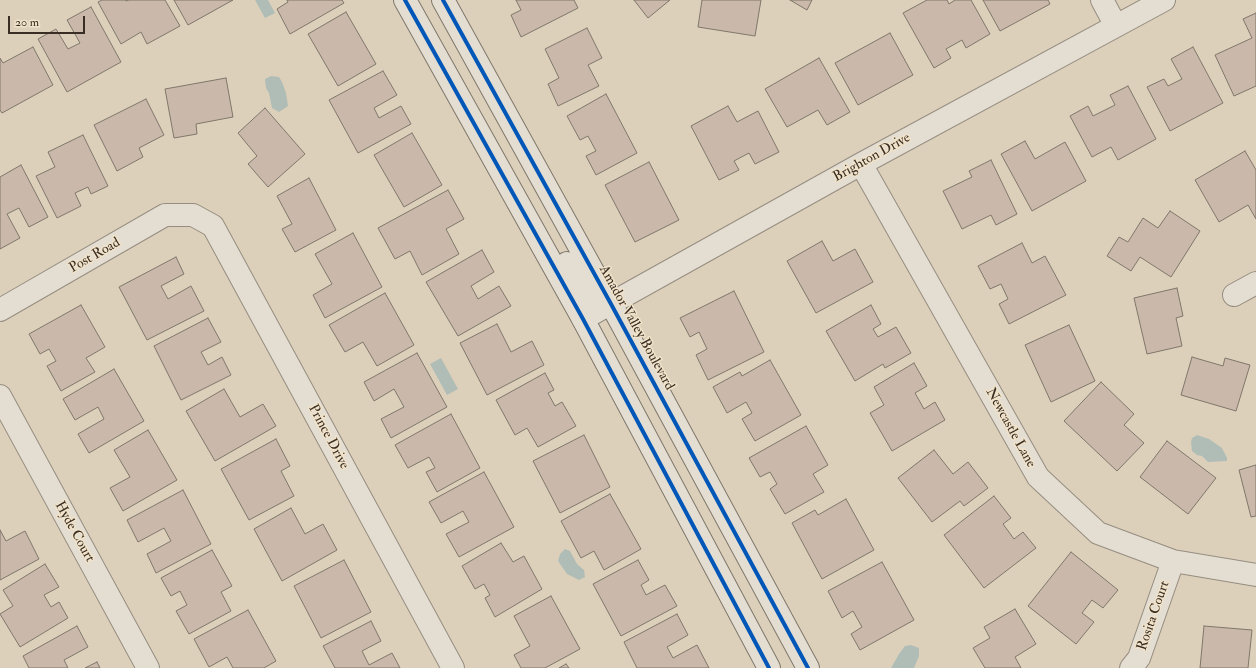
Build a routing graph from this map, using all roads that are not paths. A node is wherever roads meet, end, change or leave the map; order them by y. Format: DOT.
graph roads {
  1 [pos="405,0"];
  2 [pos="443,0"];
  3 [pos="1102,0"];
  4 [pos="1164,0"];
  5 [pos="1116,26"];
  6 [pos="493,159"];
  7 [pos="861,164"];
  8 [pos="193,215"];
  9 [pos="1256,283"];
  10 [pos="1234,295"];
  11 [pos="611,304"];
  12 [pos="0,310"];
  13 [pos="583,319"];
  14 [pos="0,396"];
  15 [pos="1173,561"];
  16 [pos="1256,575"];
  17 [pos="148,668"];
  18 [pos="453,668"];
  19 [pos="769,668"];
  20 [pos="808,668"];
  21 [pos="1131,668"];
  1 -- 6 [label="street"];
  2 -- 11 [label="street, Amador Valley Boulevard"];
  3 -- 5 [label="street"];
  4 -- 5 [label="street, Brighton Drive"];
  5 -- 7 [label="street, Brighton Drive"];
  6 -- 11 [label="street"];
  6 -- 13 [label="street"];
  7 -- 11 [label="street, Brighton Drive"];
  7 -- 15 [label="street, Newcastle Lane"];
  8 -- 12 [label="street, Post Road"];
  8 -- 18 [label="street, Prince Drive"];
  9 -- 10 [label="street"];
  11 -- 13 [label="street, Brighton Drive"];
  11 -- 20 [label="street, Amador Valley Boulevard"];
  13 -- 19 [label="street"];
  14 -- 17 [label="street, Hyde Court"];
  15 -- 16 [label="street, Newcastle Lane"];
  15 -- 21 [label="street, Rosita Court"];
}
